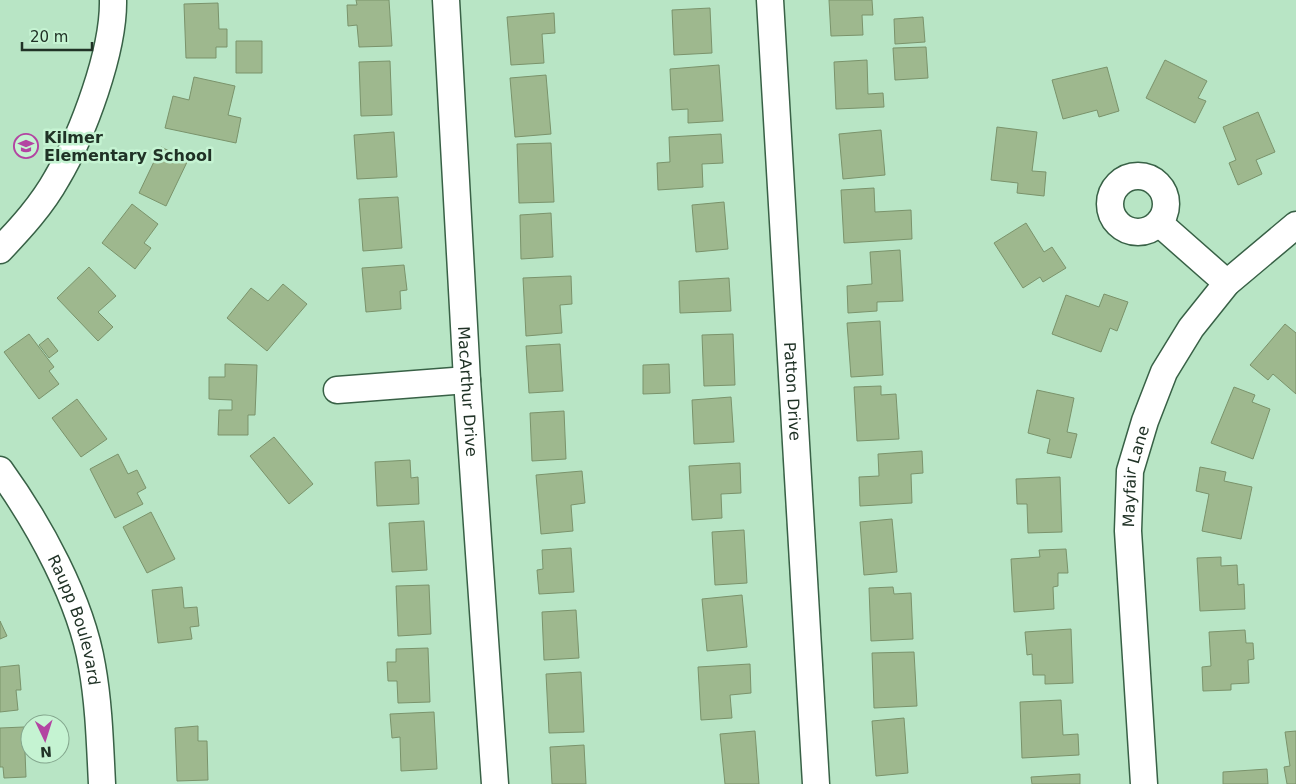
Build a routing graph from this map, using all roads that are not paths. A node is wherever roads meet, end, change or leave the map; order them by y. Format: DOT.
graph roads {
  1 [pos="113,0"];
  2 [pos="446,0"];
  3 [pos="770,0"];
  4 [pos="1159,223"];
  5 [pos="1296,224"];
  6 [pos="0,250"];
  7 [pos="1227,283"];
  8 [pos="467,380"];
  9 [pos="337,390"];
  10 [pos="0,470"];
  11 [pos="102,784"];
  12 [pos="495,784"];
  13 [pos="816,784"];
  14 [pos="1144,784"];
  1 -- 6 [label="street"];
  2 -- 8 [label="street, MacArthur Drive"];
  3 -- 13 [label="street, Patton Drive"];
  4 -- 7 [label="street"];
  5 -- 7 [label="street, Mayfair Lane"];
  7 -- 14 [label="street, Mayfair Lane"];
  8 -- 9 [label="street"];
  8 -- 12 [label="street, MacArthur Drive"];
  10 -- 11 [label="street, Raupp Boulevard"];
}
